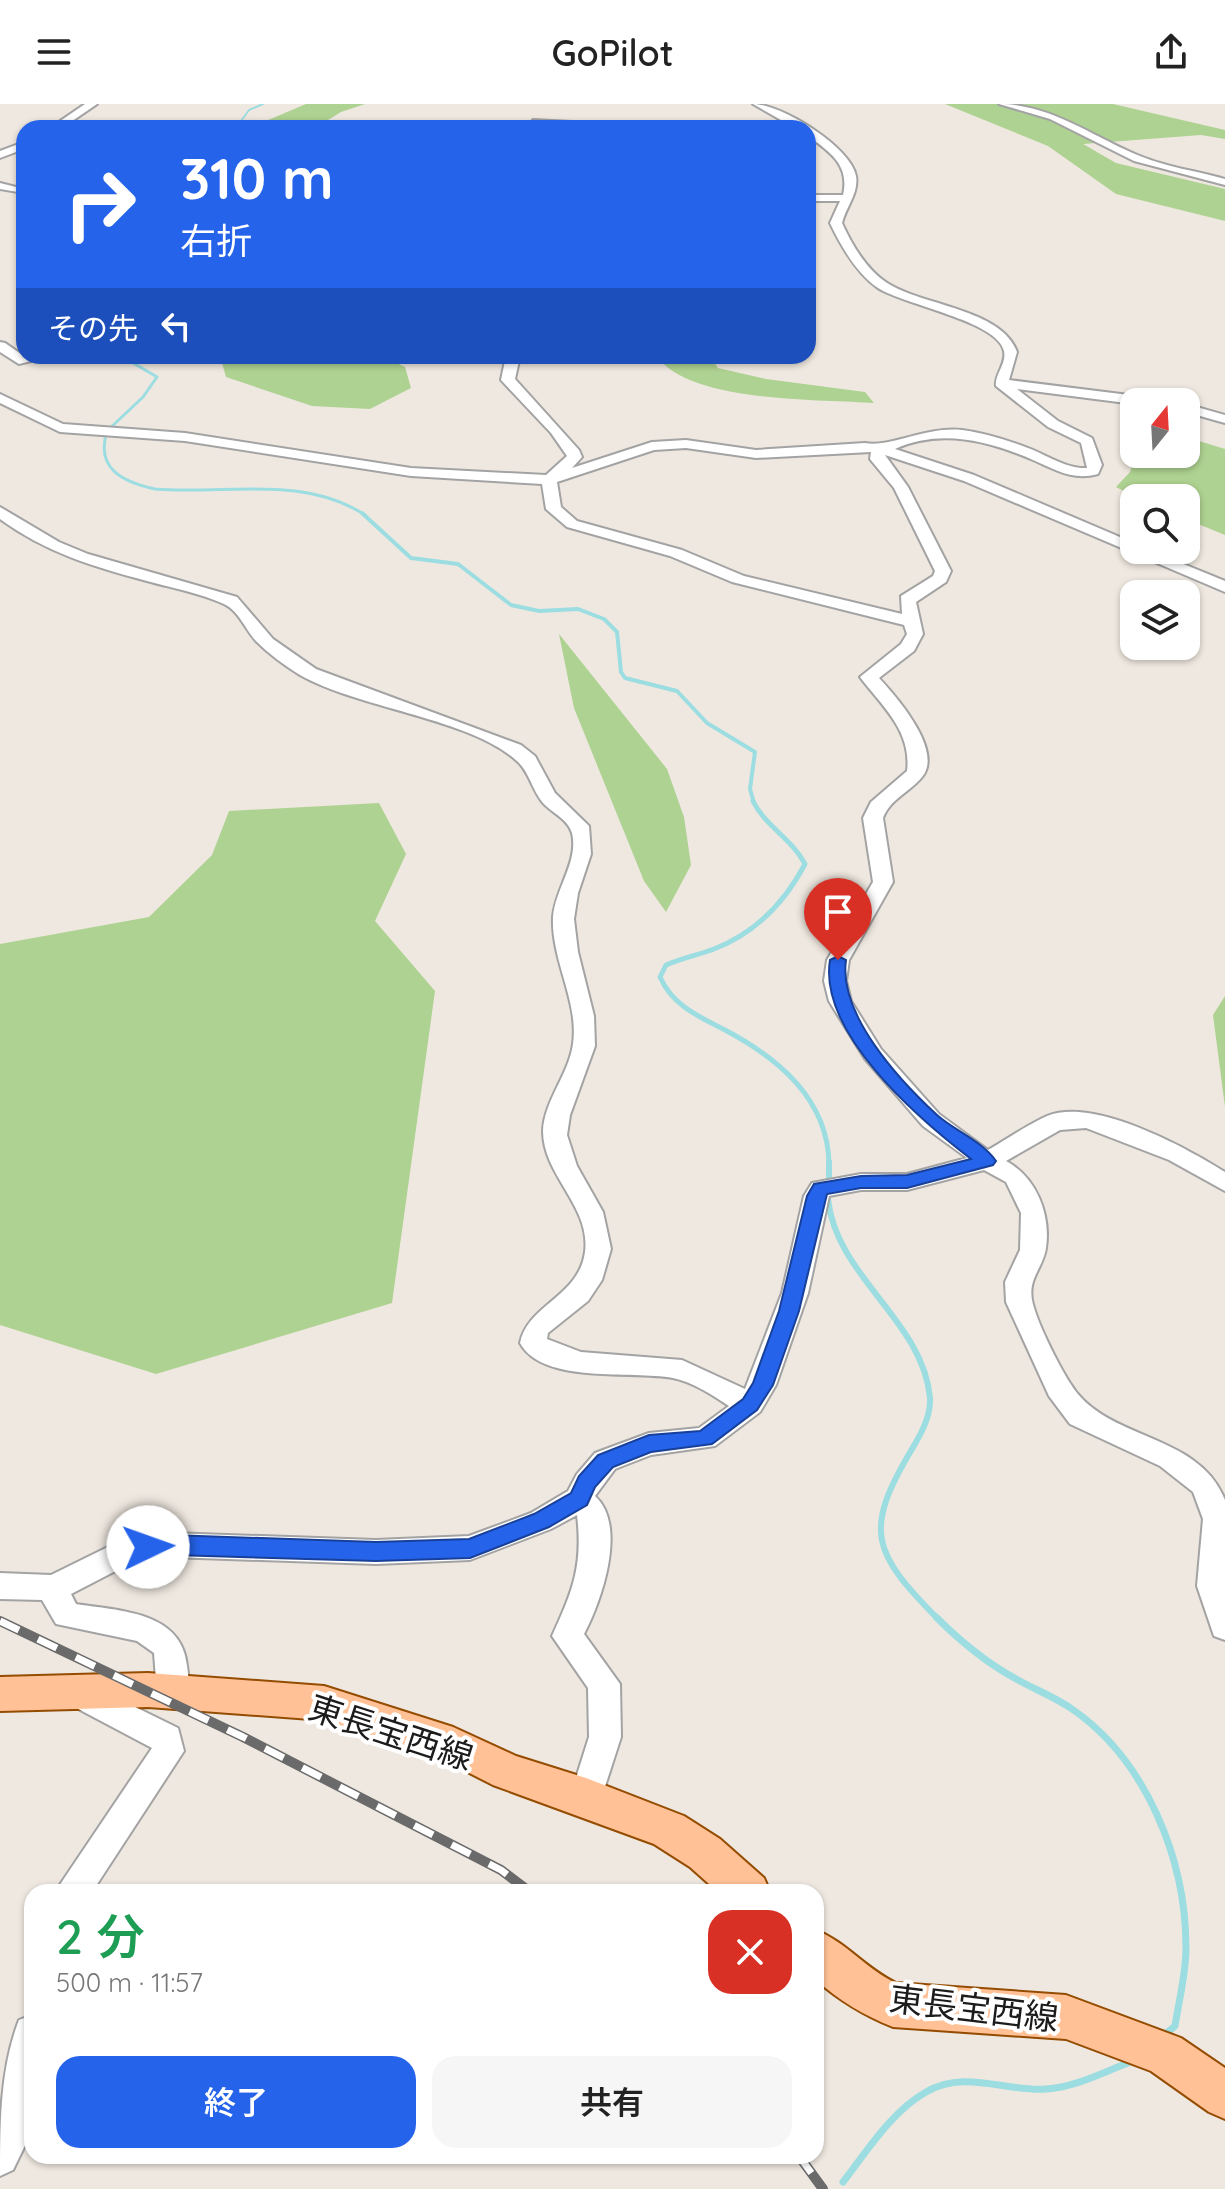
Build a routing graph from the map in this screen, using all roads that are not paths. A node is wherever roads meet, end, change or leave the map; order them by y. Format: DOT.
graph roads {
  1 [pos="92,104"];
  2 [pos="758,104"];
  3 [pos="1004,104"];
  4 [pos="540,112"];
  5 [pos="67,120"];
  6 [pos="534,120"];
  7 [pos="785,120"];
  8 [pos="816,139"];
  9 [pos="1225,182"];
  10 [pos="816,198"];
  11 [pos="847,198"];
  12 [pos="511,364"];
  13 [pos="1001,383"];
  14 [pos="0,398"];
  15 [pos="1120,398"];
  16 [pos="1200,412"];
  17 [pos="1225,419"];
  18 [pos="878,451"];
  19 [pos="550,480"];
  20 [pos="0,512"];
  21 [pos="1120,543"];
  22 [pos="1169,564"];
  23 [pos="1225,587"];
  24 [pos="913,622"];
  25 [pos="987,1161"];
  26 [pos="1225,1183"];
  27 [pos="750,1405"];
  28 [pos="579,1499"];
  29 [pos="0,1586"];
  30 [pos="54,1588"];
  31 [pos="1225,1627"];
  32 [pos="72,1690"];
  33 [pos="173,1693"];
  34 [pos="0,1694"];
  35 [pos="586,1797"];
  36 [pos="77,1884"];
  37 [pos="740,1884"];
  38 [pos="824,1958"];
  39 [pos="24,2075"];
  40 [pos="1225,2096"];
  41 [pos="0,2157"];
  1 -- 5 [label="street"];
  2 -- 7 [label="street"];
  3 -- 9 [label="street"];
  4 -- 6 [label="street"];
  8 -- 11 [label="street"];
  10 -- 11 [label="street"];
  11 -- 13 [label="street"];
  12 -- 19 [label="street"];
  13 -- 15 [label="street"];
  13 -- 18 [label="street"];
  14 -- 19 [label="street"];
  16 -- 17 [label="street"];
  18 -- 19 [label="street"];
  18 -- 21 [label="street"];
  18 -- 24 [label="street"];
  19 -- 24 [label="street"];
  20 -- 27 [label="street"];
  22 -- 23 [label="street"];
  24 -- 25 [label="street"];
  25 -- 26 [label="street"];
  25 -- 27 [label="street"];
  25 -- 31 [label="street"];
  27 -- 28 [label="street"];
  28 -- 30 [label="street"];
  28 -- 35 [label="street"];
  29 -- 30 [label="street"];
  30 -- 33 [label="street"];
  32 -- 33 [label="main road, 東長宝西線"];
  32 -- 34 [label="main road, 東長宝西線"];
  32 -- 36 [label="street"];
  33 -- 35 [label="main road, 東長宝西線"];
  35 -- 37 [label="main road, 東長宝西線"];
  38 -- 40 [label="main road, 東長宝西線"];
  39 -- 41 [label="street"];
}
